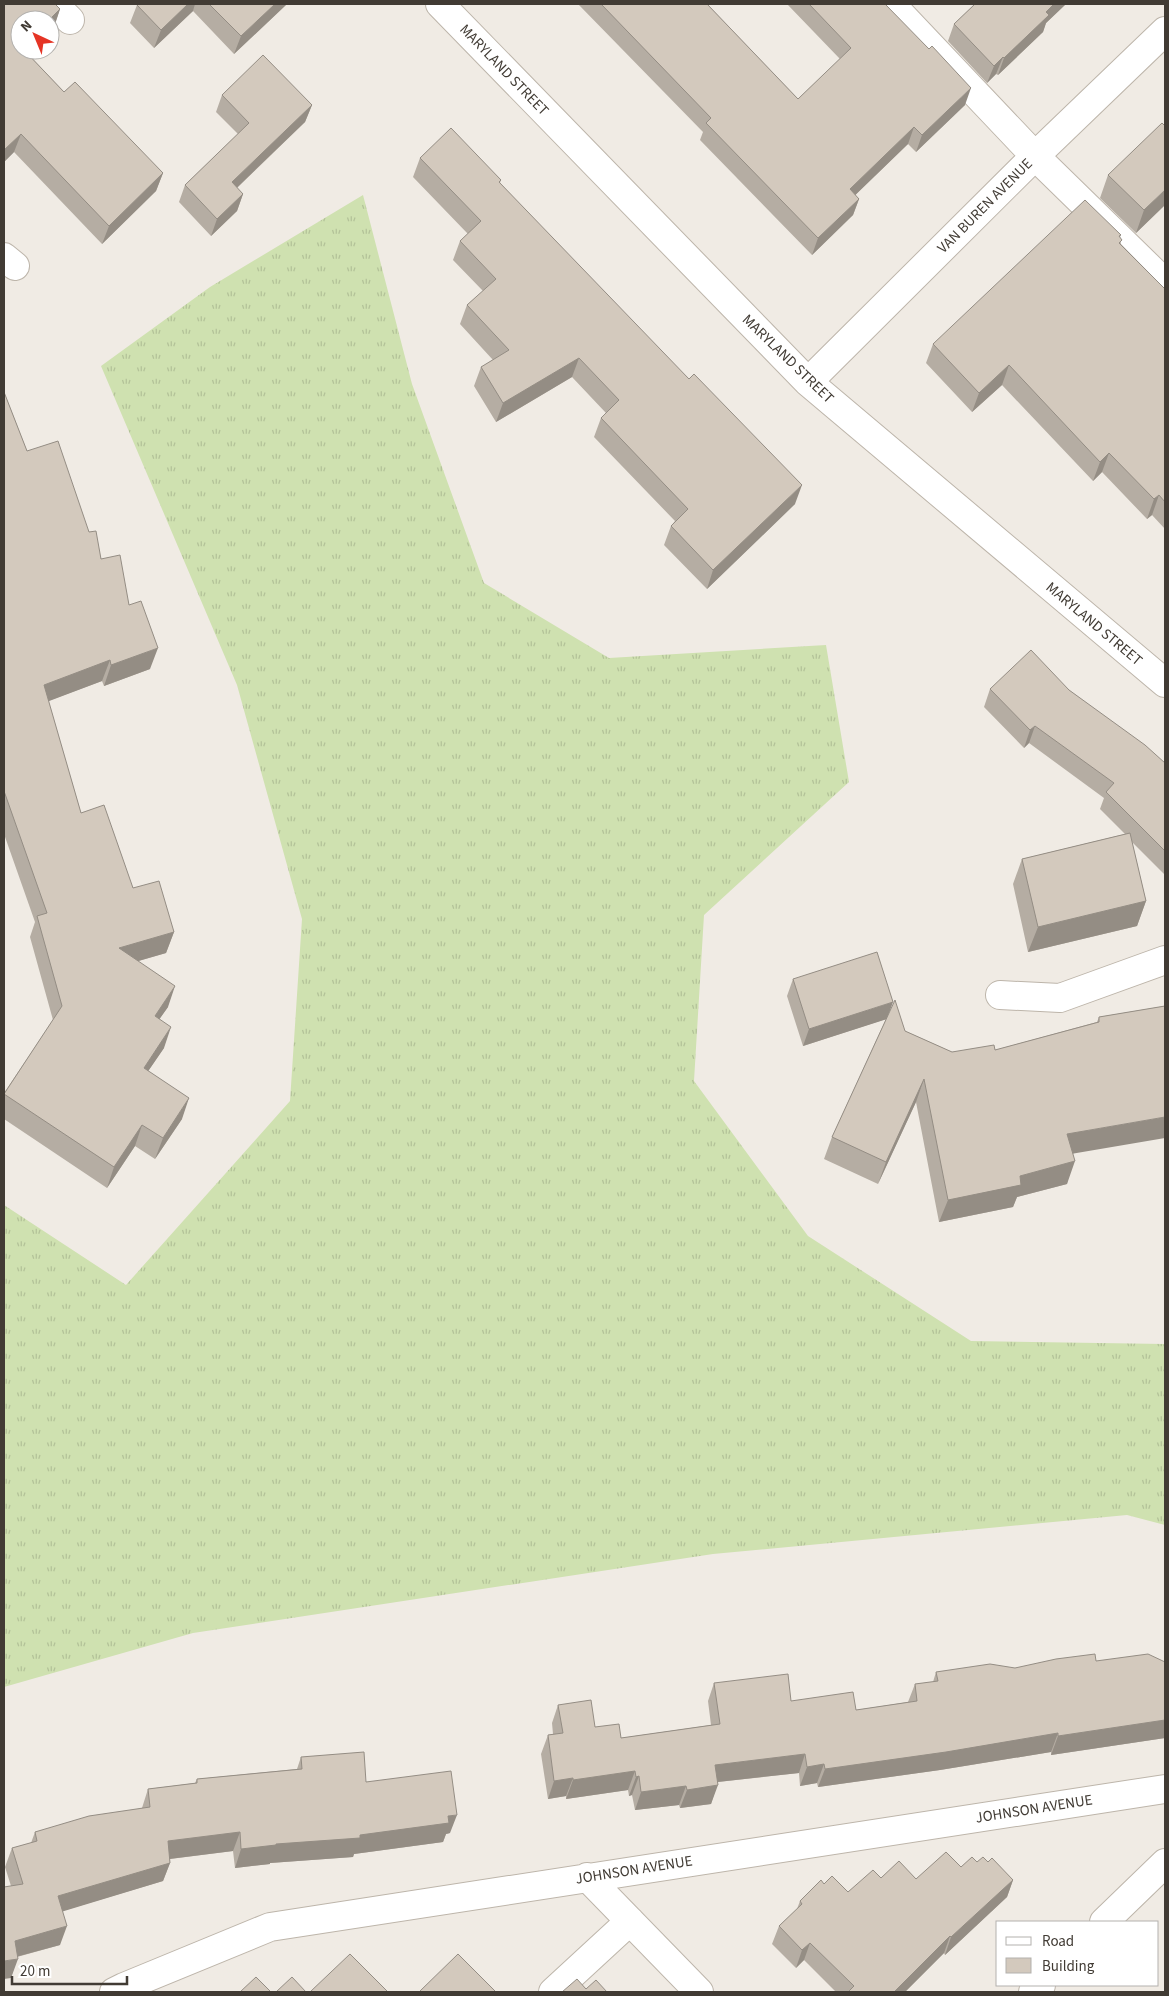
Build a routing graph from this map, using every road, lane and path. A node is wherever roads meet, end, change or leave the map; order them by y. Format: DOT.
graph roads {
  1 [pos="440,4"];
  2 [pos="891,4"];
  3 [pos="1165,31"];
  4 [pos="1035,156"];
  5 [pos="1165,282"];
  6 [pos="808,382"];
  7 [pos="1165,683"];
  8 [pos="1165,960"];
  9 [pos="1000,995"];
  10 [pos="1165,1789"];
  11 [pos="1165,1863"];
  12 [pos="587,1877"];
  13 [pos="630,1921"];
  14 [pos="1105,1921"];
  15 [pos="114,1992"];
  16 [pos="553,1992"];
  17 [pos="699,1992"];
  1 -- 6 [label="street, MARYLAND STREET"];
  2 -- 4 [label="street"];
  3 -- 4 [label="street, VAN BUREN AVENUE"];
  4 -- 5 [label="street"];
  4 -- 6 [label="street, VAN BUREN AVENUE"];
  6 -- 7 [label="street, MARYLAND STREET"];
  8 -- 9 [label="street"];
  10 -- 12 [label="street, JOHNSON AVENUE"];
  11 -- 14 [label="street"];
  12 -- 13 [label="street"];
  12 -- 15 [label="street, JOHNSON AVENUE"];
  13 -- 16 [label="street"];
  13 -- 17 [label="street"];
}
